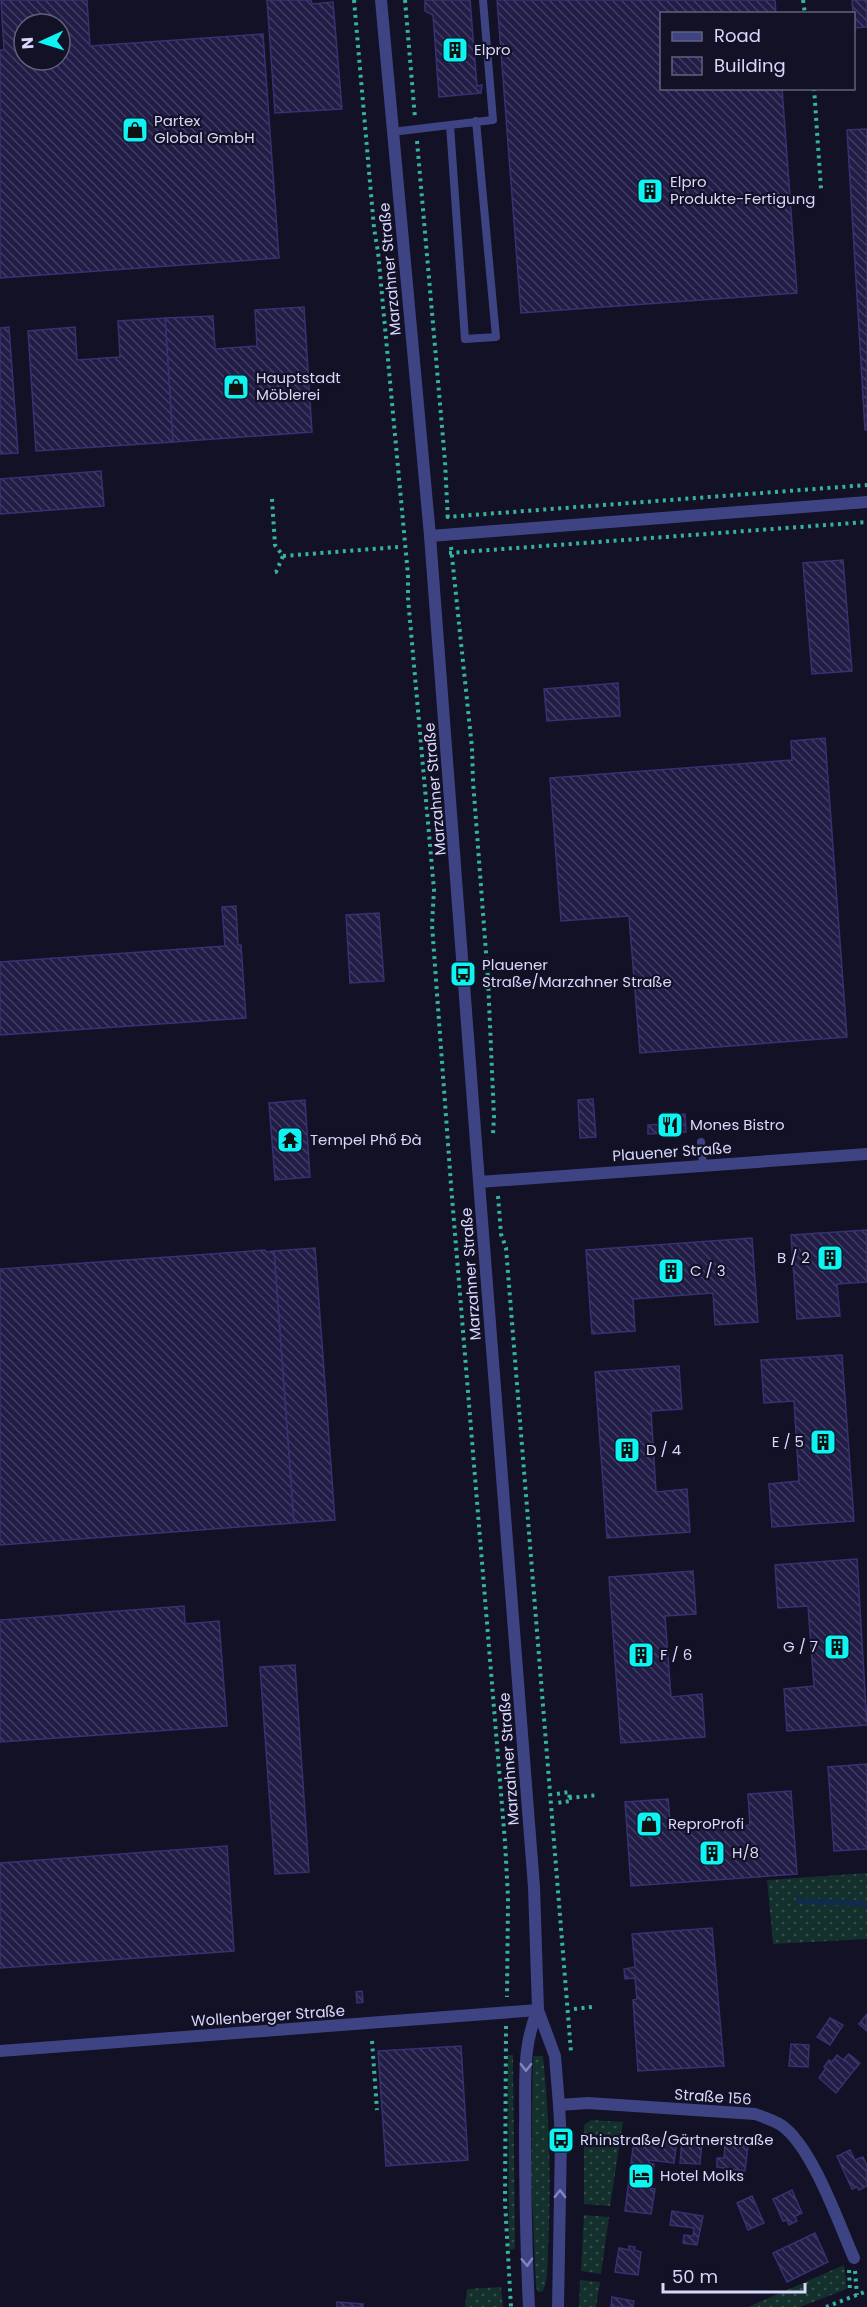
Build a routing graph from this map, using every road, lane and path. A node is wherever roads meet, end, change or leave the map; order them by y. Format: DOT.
graph roads {
  1 [pos="354,0"];
  2 [pos="381,0"];
  3 [pos="405,0"];
  4 [pos="483,0"];
  5 [pos="814,90"];
  6 [pos="476,122"];
  7 [pos="450,125"];
  8 [pos="416,129"];
  9 [pos="392,132"];
  10 [pos="821,189"];
  11 [pos="867,485"];
  12 [pos="272,500"];
  13 [pos="867,502"];
  14 [pos="448,516"];
  15 [pos="867,522"];
  16 [pos="449,534"];
  17 [pos="430,536"];
  18 [pos="398,547"];
  19 [pos="451,553"];
  20 [pos="431,555"];
  21 [pos="283,556"];
  22 [pos="407,557"];
  23 [pos="272,572"];
  24 [pos="493,1137"];
  25 [pos="701,1142"];
  26 [pos="867,1154"];
  27 [pos="703,1165"];
  28 [pos="496,1181"];
  29 [pos="479,1182"];
  30 [pos="557,1794"];
  31 [pos="598,1795"];
  32 [pos="569,1798"];
  33 [pos="557,1803"];
  34 [pos="592,2007"];
  35 [pos="574,2009"];
  36 [pos="538,2010"];
  37 [pos="507,2012"];
  38 [pos="372,2041"];
  39 [pos="0,2051"];
  40 [pos="571,2056"];
  41 [pos="559,2105"];
  42 [pos="377,2110"];
  43 [pos="854,2258"];
  44 [pos="867,2291"];
  45 [pos="850,2292"];
  46 [pos="857,2295"];
  47 [pos="511,2307"];
  48 [pos="529,2307"];
  49 [pos="558,2307"];
  50 [pos="826,2307"];
  1 -- 22 [label="path"];
  2 -- 9 [label="street, Marzahner Straße"];
  3 -- 8 [label="path"];
  4 -- 6 [label="lane"];
  5 -- 10 [label="path"];
  6 -- 7 [label="lane"];
  6 -- 7 [label="lane"];
  7 -- 8 [label="lane"];
  8 -- 9 [label="lane"];
  8 -- 14 [label="path"];
  9 -- 17 [label="street, Marzahner Straße"];
  11 -- 14 [label="path"];
  12 -- 21 [label="path"];
  13 -- 16 [label="street"];
  14 -- 16 [label="path"];
  15 -- 19 [label="path"];
  16 -- 17 [label="street"];
  16 -- 19 [label="path"];
  17 -- 20 [label="street, Marzahner Straße"];
  18 -- 21 [label="path"];
  19 -- 20 [label="path"];
  19 -- 24 [label="path"];
  20 -- 22 [label="path"];
  20 -- 29 [label="street, Marzahner Straße"];
  21 -- 23 [label="path"];
  22 -- 37 [label="path"];
  25 -- 27 [label="lane"];
  26 -- 27 [label="street, Plauener Straße"];
  27 -- 28 [label="street, Plauener Straße"];
  28 -- 29 [label="street, Plauener Straße"];
  28 -- 40 [label="path"];
  29 -- 36 [label="street, Marzahner Straße"];
  30 -- 32 [label="path"];
  31 -- 32 [label="path"];
  32 -- 33 [label="path"];
  34 -- 35 [label="path"];
  36 -- 37 [label="street, Wollenberger Straße"];
  36 -- 41 [label="street, Marzahner Straße"];
  36 -- 48 [label="street, Marzahner Straße, one-way"];
  37 -- 39 [label="street, Wollenberger Straße"];
  37 -- 47 [label="path"];
  38 -- 42 [label="path"];
  41 -- 43 [label="street, Straße 156"];
  49 -- 41 [label="street, Marzahner Straße, one-way"];
  43 -- 45 [label="path"];
  43 -- 46 [label="path"];
  44 -- 46 [label="path"];
  46 -- 50 [label="path"];
}
